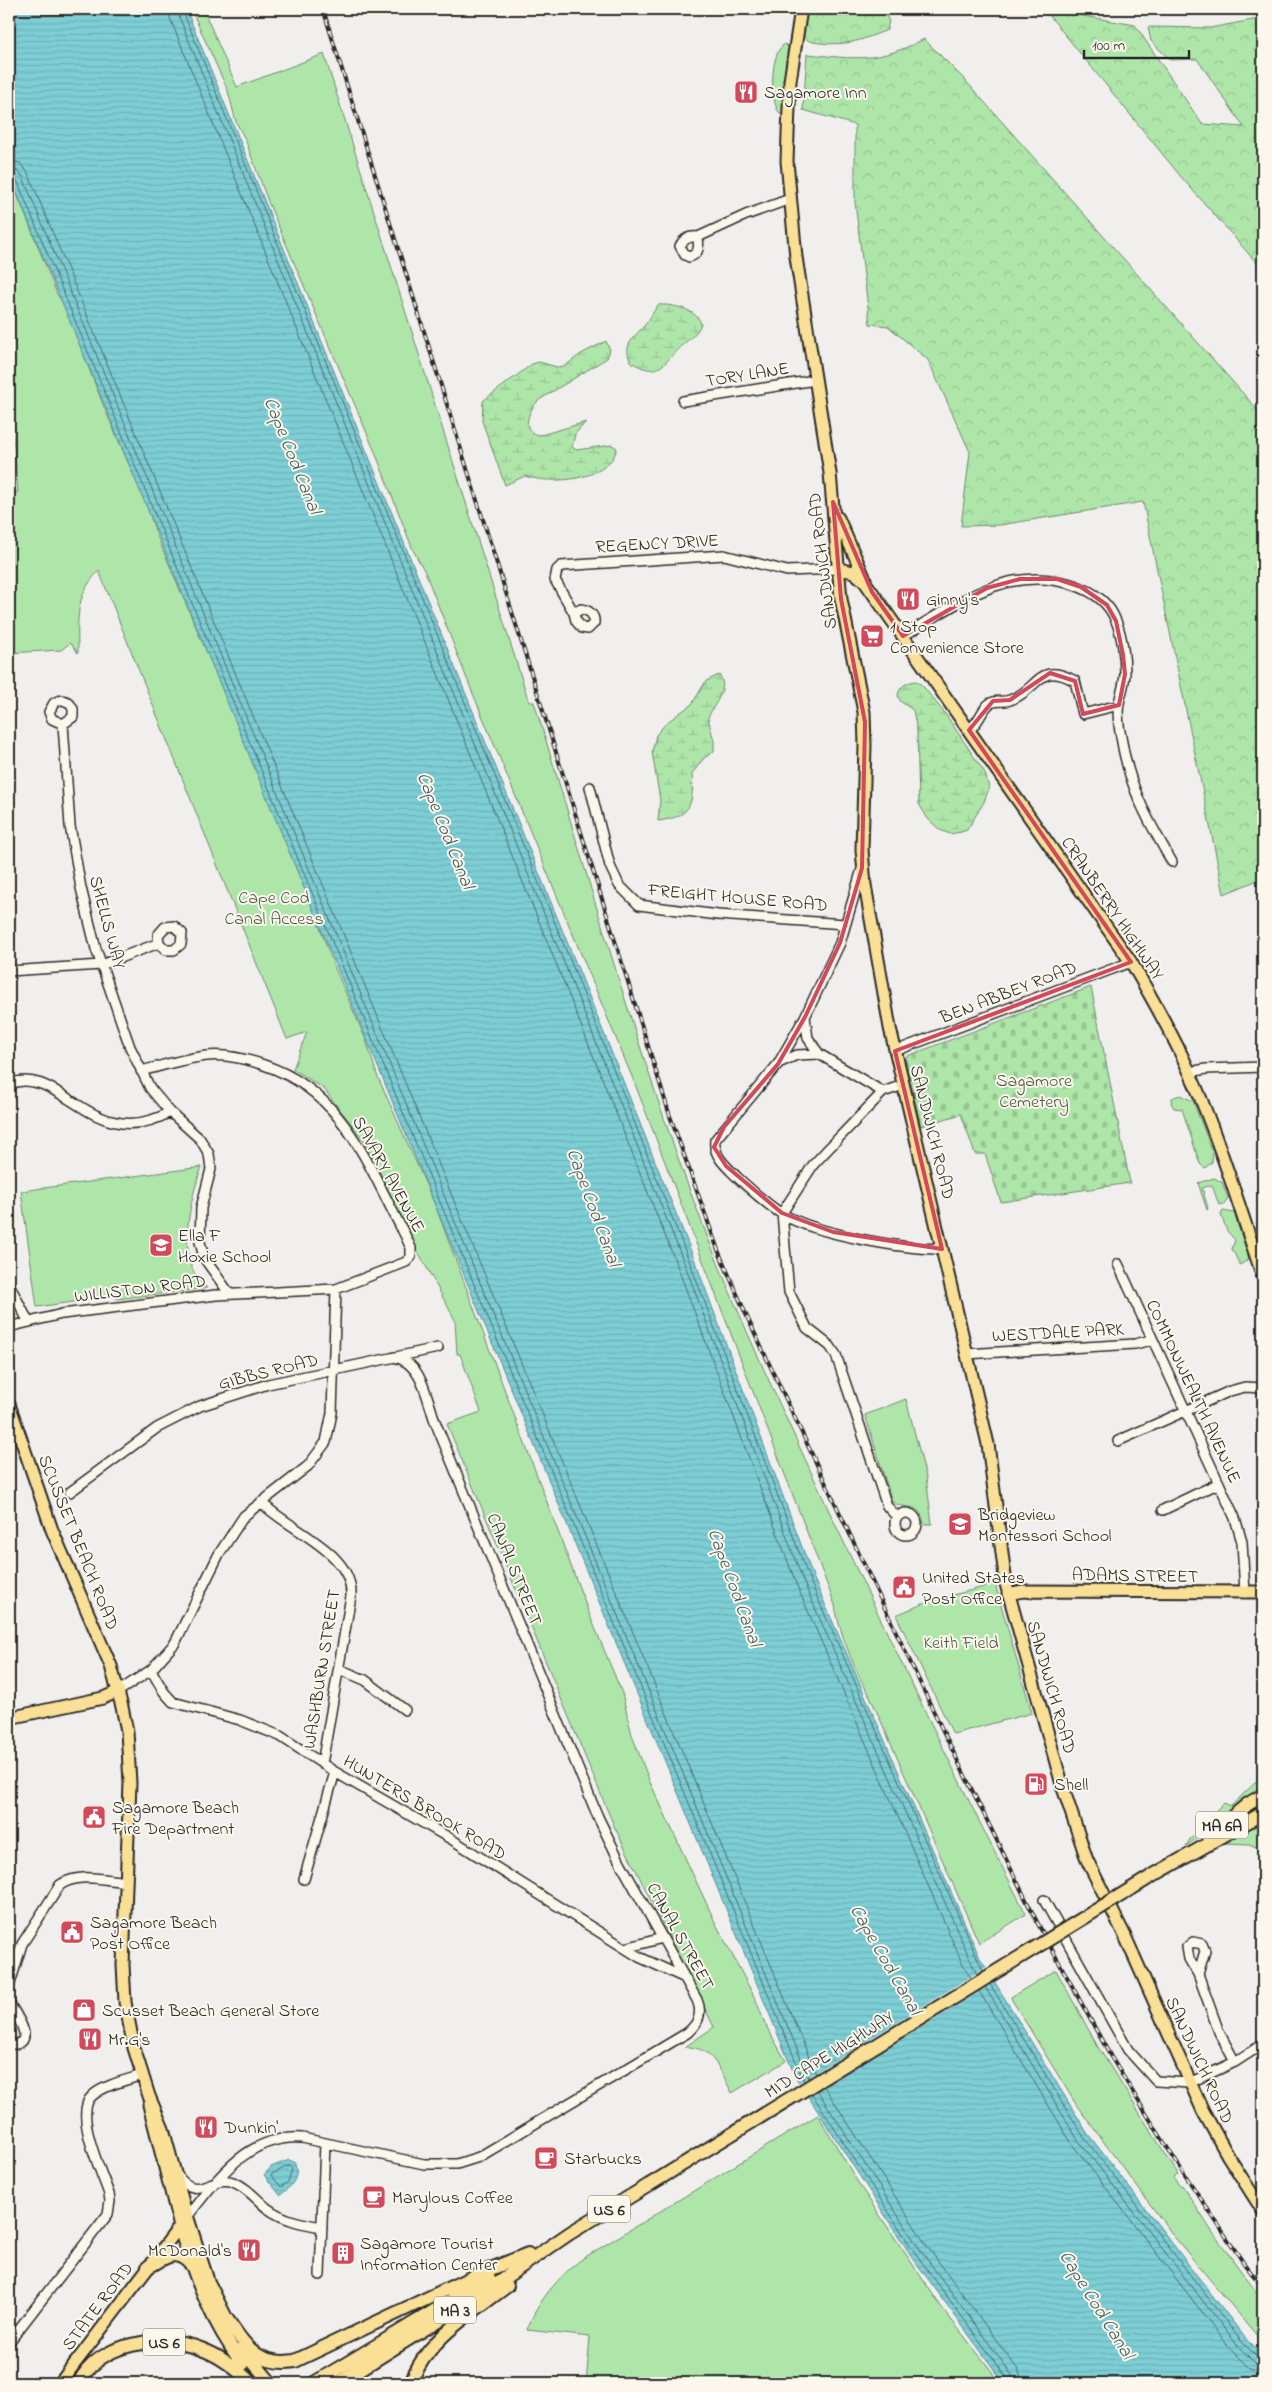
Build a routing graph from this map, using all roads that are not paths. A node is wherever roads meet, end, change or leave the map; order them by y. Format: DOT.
graph roads {
  1 [pos="801,9"];
  2 [pos="790,199"];
  3 [pos="698,237"];
  4 [pos="815,380"];
  5 [pos="683,400"];
  6 [pos="833,502"];
  7 [pos="838,569"];
  8 [pos="872,592"];
  9 [pos="574,613"];
  10 [pos="903,636"];
  11 [pos="1119,705"];
  12 [pos="62,724"];
  13 [pos="970,730"];
  14 [pos="590,787"];
  15 [pos="1172,862"];
  16 [pos="862,868"];
  17 [pos="845,924"];
  18 [pos="159,943"];
  19 [pos="1131,962"];
  20 [pos="101,965"];
  21 [pos="9,971"];
  22 [pos="805,1016"];
  23 [pos="895,1051"];
  24 [pos="819,1054"];
  25 [pos="778,1064"];
  26 [pos="1263,1066"];
  27 [pos="141,1071"];
  28 [pos="1189,1072"];
  29 [pos="9,1084"];
  30 [pos="903,1085"];
  31 [pos="883,1092"];
  32 [pos="170,1112"];
  33 [pos="782,1214"];
  34 [pos="942,1249"];
  35 [pos="411,1256"];
  36 [pos="1118,1264"];
  37 [pos="1263,1277"];
  38 [pos="9,1284"];
  39 [pos="336,1289"];
  40 [pos="229,1293"];
  41 [pos="28,1321"];
  42 [pos="9,1327"];
  43 [pos="1152,1340"];
  44 [pos="438,1348"];
  45 [pos="966,1354"];
  46 [pos="394,1357"];
  47 [pos="333,1371"];
  48 [pos="1263,1388"];
  49 [pos="9,1404"];
  50 [pos="1184,1410"];
  51 [pos="1118,1441"];
  52 [pos="1219,1483"];
  53 [pos="70,1492"];
  54 [pos="261,1502"];
  55 [pos="1163,1510"];
  56 [pos="897,1516"];
  57 [pos="1263,1592"];
  58 [pos="1245,1593"];
  59 [pos="1008,1594"];
  60 [pos="338,1669"];
  61 [pos="151,1670"];
  62 [pos="119,1691"];
  63 [pos="405,1710"];
  64 [pos="9,1718"];
  65 [pos="322,1764"];
  66 [pos="335,1772"];
  67 [pos="1263,1795"];
  68 [pos="1263,1802"];
  69 [pos="1263,1813"];
  70 [pos="1182,1857"];
  71 [pos="304,1879"];
  72 [pos="126,1882"];
  73 [pos="1044,1900"];
  74 [pos="662,1938"];
  75 [pos="626,1948"];
  76 [pos="1198,1974"];
  77 [pos="685,1978"];
  78 [pos="9,1987"];
  79 [pos="9,2004"];
  80 [pos="9,2044"];
  81 [pos="1263,2044"];
  82 [pos="1235,2062"];
  83 [pos="142,2075"];
  84 [pos="1189,2083"];
  85 [pos="149,2096"];
  86 [pos="325,2143"];
  87 [pos="176,2174"];
  88 [pos="214,2184"];
  89 [pos="1263,2211"];
  90 [pos="184,2222"];
  91 [pos="322,2226"];
  92 [pos="570,2233"];
  93 [pos="528,2254"];
  94 [pos="192,2265"];
  95 [pos="148,2267"];
  96 [pos="320,2274"];
  97 [pos="224,2315"];
  98 [pos="9,2342"];
  99 [pos="60,2383"];
  100 [pos="79,2383"];
  101 [pos="251,2383"];
  102 [pos="257,2383"];
  103 [pos="270,2383"];
  104 [pos="314,2383"];
  105 [pos="338,2383"];
  106 [pos="411,2383"];
  1 -- 2 [label="main road, SANDWICH ROAD"];
  2 -- 3 [label="street"];
  2 -- 4 [label="main road, SANDWICH ROAD"];
  4 -- 5 [label="street, TORY LANE"];
  4 -- 6 [label="main road, SANDWICH ROAD"];
  6 -- 7 [label="main road, SANDWICH ROAD"];
  6 -- 8 [label="main road, CRANBERRY HIGHWAY"];
  7 -- 8 [label="main road, CRANBERRY HIGHWAY"];
  7 -- 9 [label="street, REGENCY DRIVE"];
  7 -- 16 [label="main road, SANDWICH ROAD"];
  8 -- 10 [label="main road, CRANBERRY HIGHWAY"];
  10 -- 11 [label="street"];
  10 -- 13 [label="main road, CRANBERRY HIGHWAY"];
  11 -- 13 [label="street"];
  11 -- 15 [label="street"];
  12 -- 20 [label="street, SHELLS WAY"];
  13 -- 19 [label="main road, CRANBERRY HIGHWAY"];
  14 -- 17 [label="street, FREIGHT HOUSE ROAD"];
  16 -- 17 [label="street"];
  16 -- 23 [label="main road, SANDWICH ROAD"];
  17 -- 22 [label="street"];
  18 -- 20 [label="street"];
  19 -- 23 [label="street, BEN ABBEY ROAD"];
  19 -- 28 [label="main road, CRANBERRY HIGHWAY"];
  20 -- 21 [label="street"];
  20 -- 27 [label="street, SHELLS WAY"];
  22 -- 24 [label="street"];
  22 -- 25 [label="street"];
  23 -- 30 [label="main road, SANDWICH ROAD"];
  24 -- 25 [label="street"];
  24 -- 31 [label="street"];
  25 -- 33 [label="street"];
  26 -- 28 [label="street"];
  27 -- 32 [label="street, SHELLS WAY"];
  27 -- 35 [label="street, SAVARY AVENUE"];
  28 -- 37 [label="main road, CRANBERRY HIGHWAY"];
  29 -- 32 [label="street"];
  30 -- 31 [label="street"];
  30 -- 34 [label="main road, SANDWICH ROAD"];
  31 -- 33 [label="street"];
  32 -- 40 [label="street, SHELLS WAY"];
  33 -- 34 [label="street"];
  33 -- 56 [label="street"];
  34 -- 45 [label="main road, SANDWICH ROAD"];
  35 -- 39 [label="street, WILLISTON ROAD"];
  36 -- 43 [label="street, COMMONWEALTH AVENUE"];
  38 -- 41 [label="street"];
  39 -- 40 [label="street, WILLISTON ROAD"];
  39 -- 47 [label="street"];
  40 -- 41 [label="street, WILLISTON ROAD"];
  41 -- 42 [label="street, WILLISTON ROAD"];
  43 -- 45 [label="street, WESTDALE PARK"];
  43 -- 50 [label="street, COMMONWEALTH AVENUE"];
  44 -- 46 [label="street, GIBBS ROAD"];
  45 -- 59 [label="main road, SANDWICH ROAD"];
  46 -- 47 [label="street, GIBBS ROAD"];
  46 -- 74 [label="street, CANAL STREET"];
  47 -- 53 [label="street, GIBBS ROAD"];
  47 -- 54 [label="street"];
  48 -- 50 [label="street"];
  49 -- 62 [label="main road, SCUSSET BEACH ROAD"];
  50 -- 51 [label="street"];
  50 -- 52 [label="street, COMMONWEALTH AVENUE"];
  52 -- 55 [label="street"];
  52 -- 58 [label="street, COMMONWEALTH AVENUE"];
  54 -- 60 [label="street, WASHBURN STREET"];
  54 -- 61 [label="street"];
  57 -- 58 [label="main road, ADAMS STREET"];
  58 -- 59 [label="main road, ADAMS STREET"];
  59 -- 84 [label="main road, SANDWICH ROAD"];
  60 -- 63 [label="street"];
  60 -- 65 [label="street, WASHBURN STREET"];
  61 -- 62 [label="street"];
  61 -- 65 [label="street, HUNTERS BROOK ROAD"];
  62 -- 64 [label="main road"];
  62 -- 72 [label="main road, SCUSSET BEACH ROAD"];
  65 -- 66 [label="street, HUNTERS BROOK ROAD"];
  66 -- 71 [label="street"];
  66 -- 75 [label="street, HUNTERS BROOK ROAD"];
  67 -- 70 [label="highway, MA 6A"];
  68 -- 70 [label="highway, MID CAPE HIGHWAY / US 6"];
  69 -- 70 [label="highway, MID CAPE HIGHWAY / US 6"];
  70 -- 92 [label="highway, MID CAPE HIGHWAY / US 6, bridge"];
  72 -- 78 [label="street"];
  72 -- 83 [label="main road, SCUSSET BEACH ROAD"];
  73 -- 84 [label="street"];
  74 -- 75 [label="street"];
  74 -- 77 [label="street, CANAL STREET"];
  75 -- 77 [label="street, HUNTERS BROOK ROAD"];
  76 -- 82 [label="street"];
  77 -- 86 [label="street, CANAL STREET"];
  79 -- 80 [label="street"];
  81 -- 82 [label="street"];
  82 -- 84 [label="street"];
  83 -- 85 [label="main road, SCUSSET BEACH ROAD"];
  83 -- 98 [label="street"];
  84 -- 89 [label="main road, SANDWICH ROAD"];
  85 -- 87 [label="main road"];
  85 -- 90 [label="main road"];
  86 -- 88 [label="street, CANAL STREET"];
  86 -- 91 [label="street"];
  87 -- 88 [label="street"];
  87 -- 90 [label="main road"];
  88 -- 90 [label="street, CANAL STREET"];
  88 -- 91 [label="street"];
  90 -- 94 [label="highway"];
  90 -- 95 [label="main road, STATE ROAD"];
  90 -- 97 [label="highway"];
  91 -- 96 [label="street"];
  92 -- 93 [label="highway, US 6"];
  92 -- 105 [label="highway, MA 3"];
  92 -- 106 [label="highway, US 6"];
  93 -- 97 [label="highway"];
  93 -- 104 [label="highway, US 6"];
  94 -- 95 [label="highway"];
  94 -- 102 [label="highway"];
  95 -- 99 [label="main road, STATE ROAD"];
  97 -- 103 [label="highway"];
  100 -- 101 [label="highway, US 6"];
}
